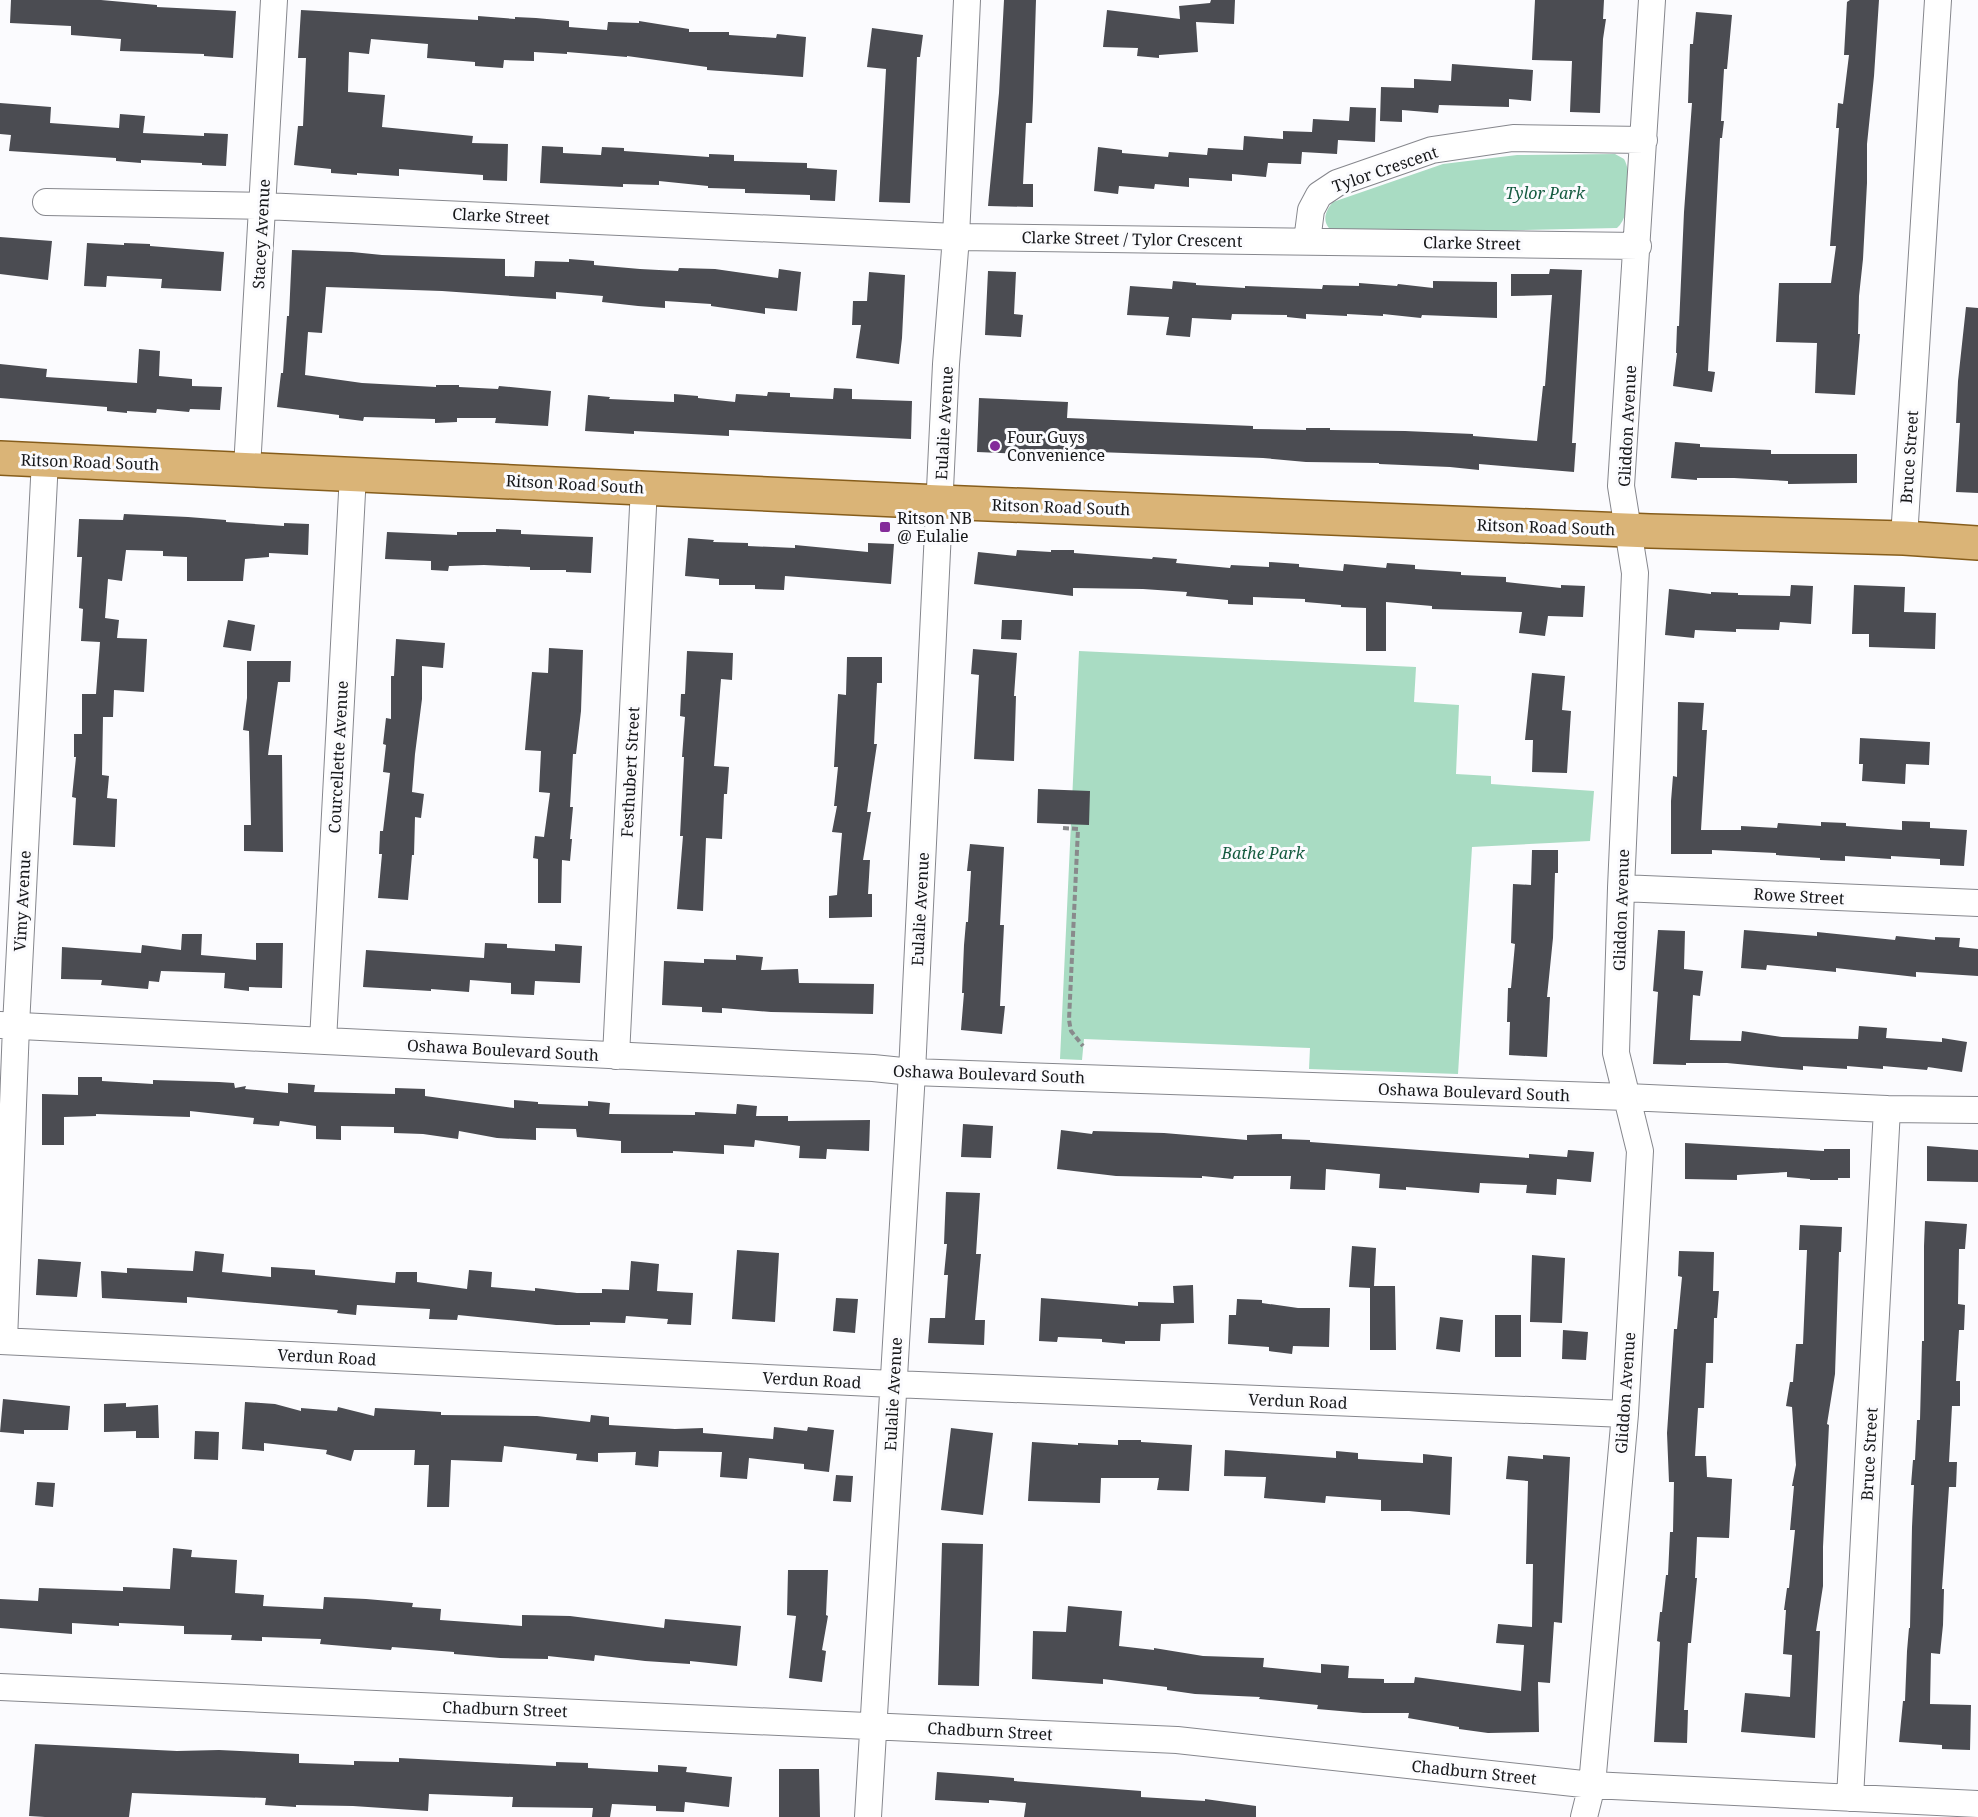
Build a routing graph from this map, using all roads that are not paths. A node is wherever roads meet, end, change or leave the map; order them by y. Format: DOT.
graph roads {
  1 [pos="274,0"];
  2 [pos="968,0"];
  3 [pos="1652,0"];
  4 [pos="1938,0"];
  5 [pos="1644,140"];
  6 [pos="46,202"];
  7 [pos="263,206"];
  8 [pos="956,237"];
  9 [pos="1307,241"];
  10 [pos="1638,246"];
  11 [pos="0,458"];
  12 [pos="45,460"];
  13 [pos="247,468"];
  14 [pos="353,474"];
  15 [pos="644,487"];
  16 [pos="940,502"];
  17 [pos="1628,530"];
  18 [pos="1904,538"];
  19 [pos="1978,543"];
  20 [pos="1621,888"];
  21 [pos="1978,903"];
  22 [pos="8,1026"];
  23 [pos="323,1041"];
  24 [pos="616,1056"];
  25 [pos="912,1072"];
  26 [pos="1628,1097"];
  27 [pos="1887,1109"];
  28 [pos="1978,1110"];
  29 [pos="2,1341"];
  30 [pos="894,1384"];
  31 [pos="1625,1414"];
  32 [pos="0,1687"];
  33 [pos="873,1725"];
  34 [pos="1592,1785"];
  35 [pos="1850,1798"];
  36 [pos="1978,1804"];
  37 [pos="868,1817"];
  38 [pos="1584,1817"];
  1 -- 7 [label="street, Stacey Avenue"];
  2 -- 8 [label="street, Eulalie Avenue"];
  3 -- 5 [label="street, Gliddon Avenue"];
  4 -- 18 [label="street, Bruce Street"];
  5 -- 9 [label="street, Tylor Crescent"];
  5 -- 10 [label="street, Gliddon Avenue"];
  6 -- 7 [label="street, Clarke Street"];
  7 -- 8 [label="street, Clarke Street"];
  7 -- 13 [label="street, Stacey Avenue"];
  8 -- 9 [label="street, Clarke Street / Tylor Crescent"];
  8 -- 16 [label="street, Eulalie Avenue"];
  9 -- 10 [label="street, Clarke Street"];
  10 -- 17 [label="street, Gliddon Avenue"];
  11 -- 12 [label="main road, Ritson Road South"];
  12 -- 13 [label="main road, Ritson Road South"];
  12 -- 22 [label="street, Vimy Avenue"];
  13 -- 14 [label="main road, Ritson Road South"];
  14 -- 15 [label="main road, Ritson Road South"];
  14 -- 23 [label="street, Courcellette Avenue"];
  15 -- 16 [label="main road, Ritson Road South"];
  15 -- 24 [label="street, Festhubert Street"];
  16 -- 17 [label="main road, Ritson Road South"];
  16 -- 25 [label="street, Eulalie Avenue"];
  17 -- 18 [label="main road, Ritson Road South"];
  17 -- 20 [label="street, Gliddon Avenue"];
  18 -- 19 [label="main road, Ritson Road South"];
  20 -- 21 [label="street, Rowe Street"];
  20 -- 26 [label="street, Gliddon Avenue"];
  22 -- 23 [label="street, Oshawa Boulevard South"];
  22 -- 29 [label="street, Vimy Avenue"];
  23 -- 24 [label="street, Oshawa Boulevard South"];
  24 -- 25 [label="street, Oshawa Boulevard South"];
  25 -- 26 [label="street, Oshawa Boulevard South"];
  25 -- 30 [label="street, Eulalie Avenue"];
  26 -- 27 [label="street, Oshawa Boulevard South"];
  26 -- 31 [label="street, Gliddon Avenue"];
  27 -- 28 [label="street, Oshawa Boulevard South"];
  27 -- 35 [label="street, Bruce Street"];
  29 -- 30 [label="street, Verdun Road"];
  30 -- 31 [label="street, Verdun Road"];
  30 -- 33 [label="street, Eulalie Avenue"];
  31 -- 34 [label="street, Gliddon Avenue"];
  32 -- 33 [label="street, Chadburn Street"];
  33 -- 34 [label="street, Chadburn Street"];
  33 -- 37 [label="street, Eulalie Avenue"];
  34 -- 35 [label="street, Chadburn Street"];
  34 -- 38 [label="street, Gliddon Avenue"];
  35 -- 36 [label="street, Chadburn Street"];
}
